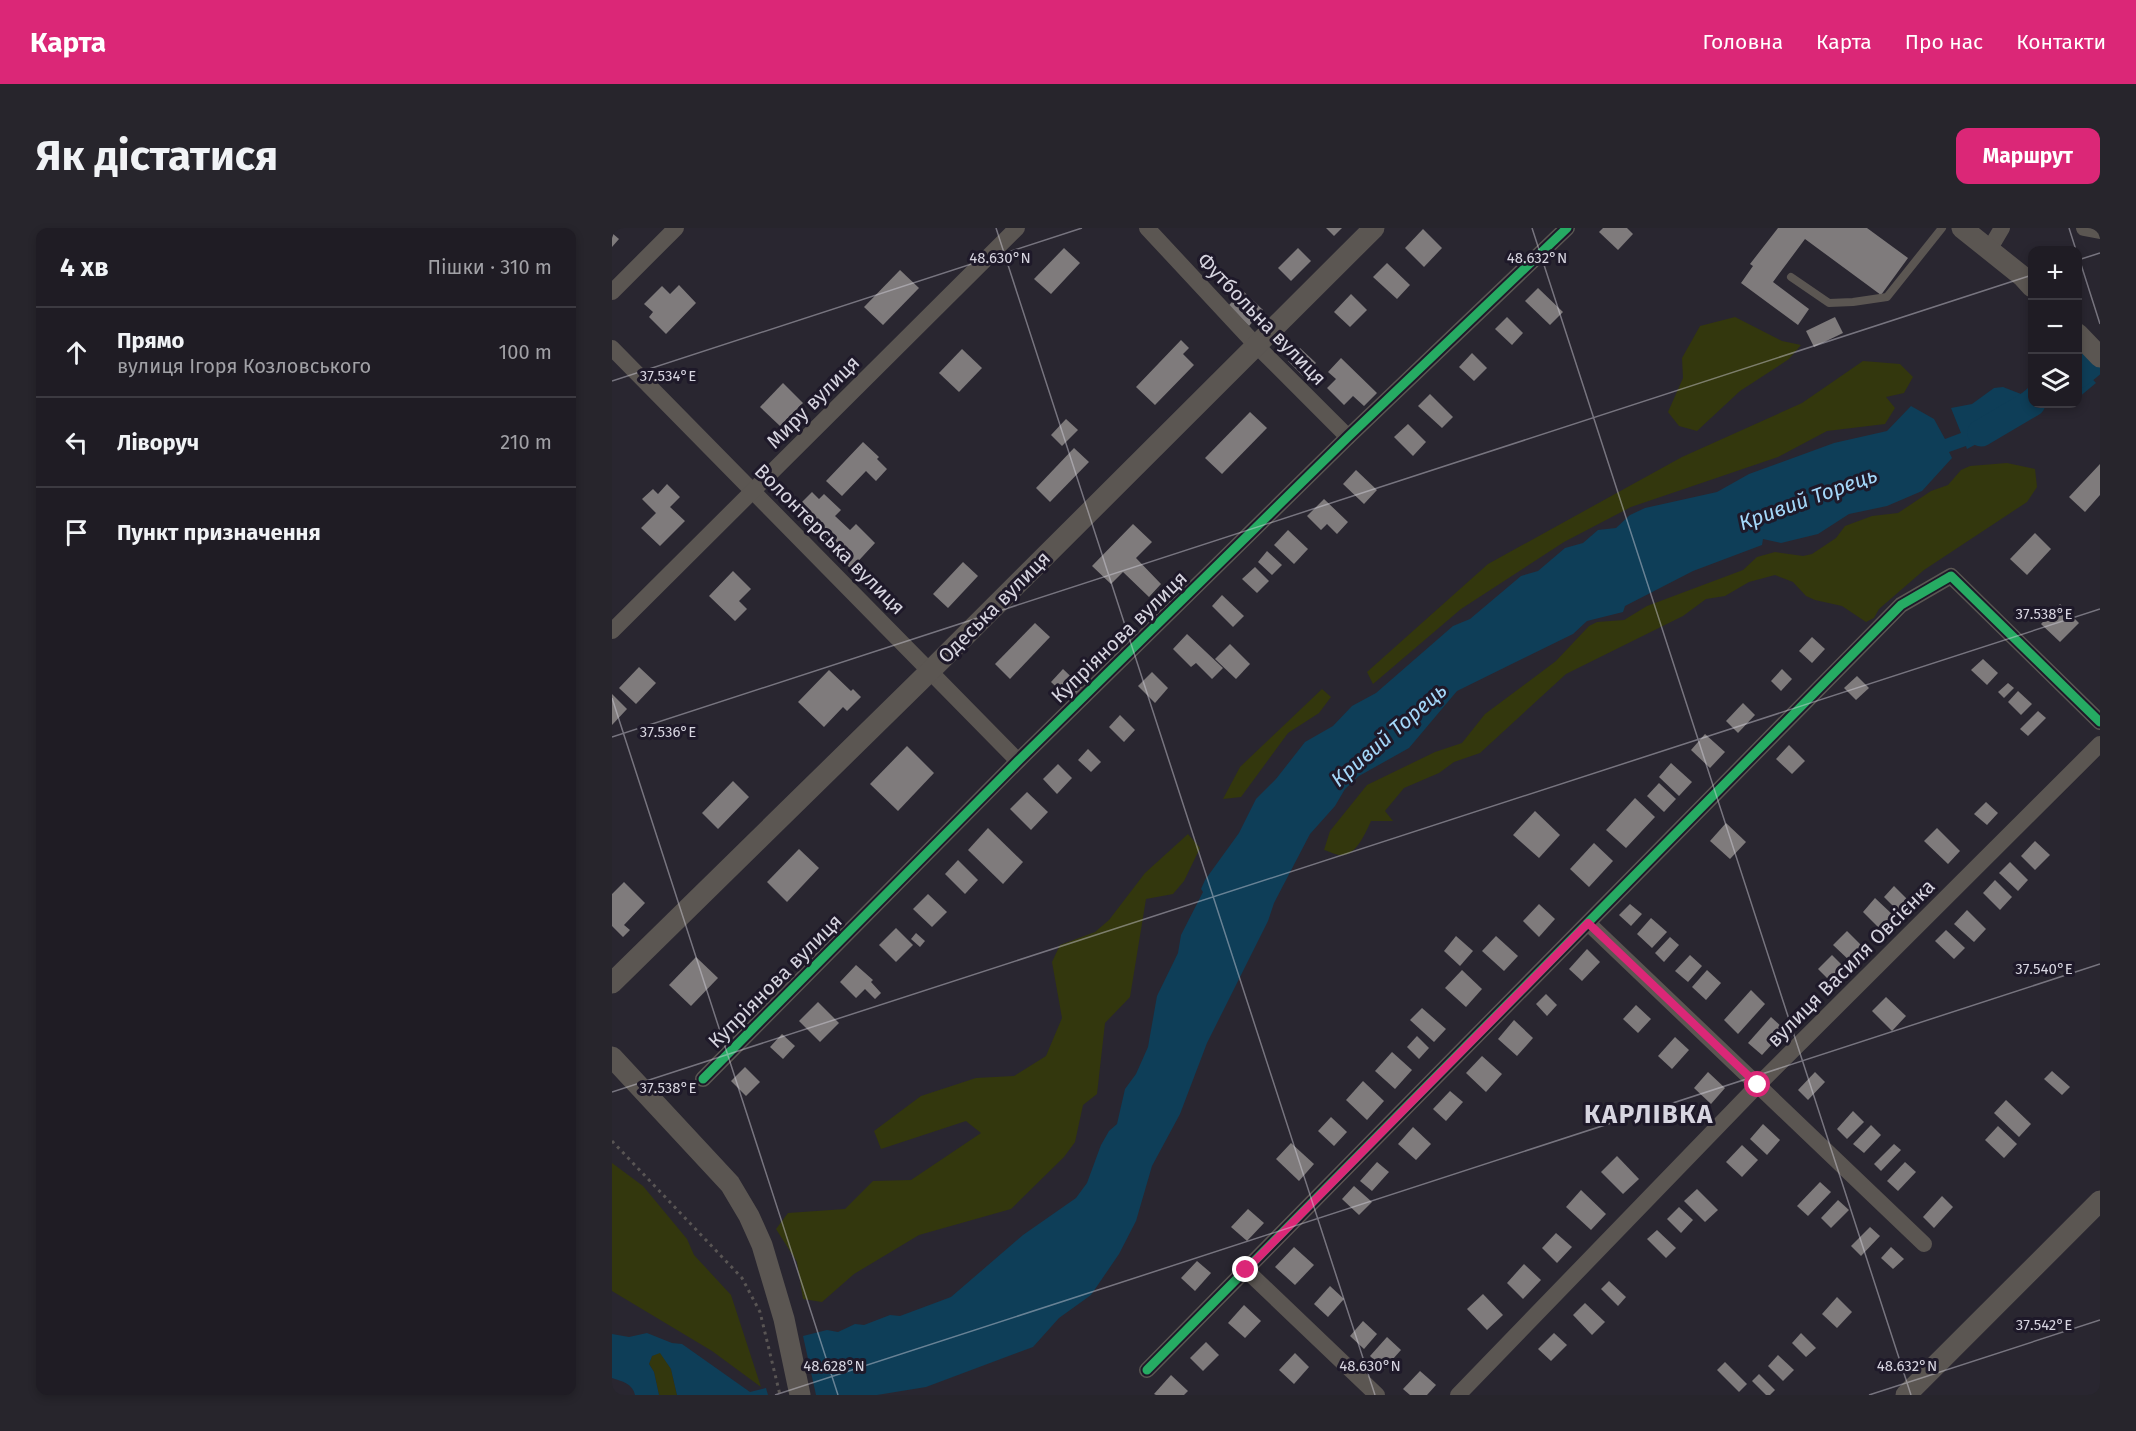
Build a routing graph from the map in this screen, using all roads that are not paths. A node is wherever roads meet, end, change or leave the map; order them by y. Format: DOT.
graph roads {
  1 [pos="676,228"];
  2 [pos="1017,228"];
  3 [pos="1147,228"];
  4 [pos="1374,228"];
  5 [pos="1567,228"];
  6 [pos="1942,228"];
  7 [pos="1962,228"];
  8 [pos="2002,228"];
  9 [pos="2084,228"];
  10 [pos="2100,231"];
  11 [pos="1989,250"];
  12 [pos="1791,277"];
  13 [pos="2027,282"];
  14 [pos="612,292"];
  15 [pos="2082,338"];
  16 [pos="1255,344"];
  17 [pos="612,348"];
  18 [pos="2100,357"];
  19 [pos="1348,437"];
  20 [pos="753,492"];
  21 [pos="612,631"];
  22 [pos="930,671"];
  23 [pos="2100,722"];
  24 [pos="2100,744"];
  25 [pos="1018,761"];
  26 [pos="1588,923"];
  27 [pos="612,983"];
  28 [pos="612,1057"];
  29 [pos="703,1079"];
  30 [pos="1758,1085"];
  31 [pos="2100,1201"];
  32 [pos="1924,1244"];
  33 [pos="1246,1270"];
  34 [pos="1148,1370"];
  35 [pos="800,1395"];
  36 [pos="1377,1395"];
  37 [pos="1458,1395"];
  38 [pos="1906,1395"];
  1 -- 14 [label="street"];
  2 -- 20 [label="street, Миру вулиця"];
  3 -- 16 [label="street, Футбольна вулиця"];
  4 -- 16 [label="street, Одеська вулиця"];
  5 -- 19 [label="street, Купріянова вулиця"];
  6 -- 12 [label="lane"];
  7 -- 11 [label="street"];
  8 -- 11 [label="street"];
  9 -- 10 [label="street"];
  11 -- 13 [label="street"];
  15 -- 18 [label="street"];
  16 -- 19 [label="street, Футбольна вулиця"];
  16 -- 22 [label="street, Одеська вулиця"];
  17 -- 20 [label="street, Волонтерська вулиця"];
  19 -- 25 [label="street, Купріянова вулиця"];
  20 -- 21 [label="street, Миру вулиця"];
  20 -- 22 [label="street, Волонтерська вулиця"];
  22 -- 25 [label="street, Волонтерська вулиця"];
  22 -- 27 [label="street, Одеська вулиця"];
  23 -- 26 [label="street"];
  24 -- 30 [label="street, вулиця Василя Овсієнка"];
  25 -- 29 [label="street, Купріянова вулиця"];
  26 -- 30 [label="street"];
  26 -- 33 [label="street"];
  28 -- 35 [label="street"];
  30 -- 32 [label="street"];
  30 -- 37 [label="street, вулиця Василя Овсієнка"];
  31 -- 38 [label="street"];
  33 -- 34 [label="street"];
  33 -- 36 [label="street"];
}
